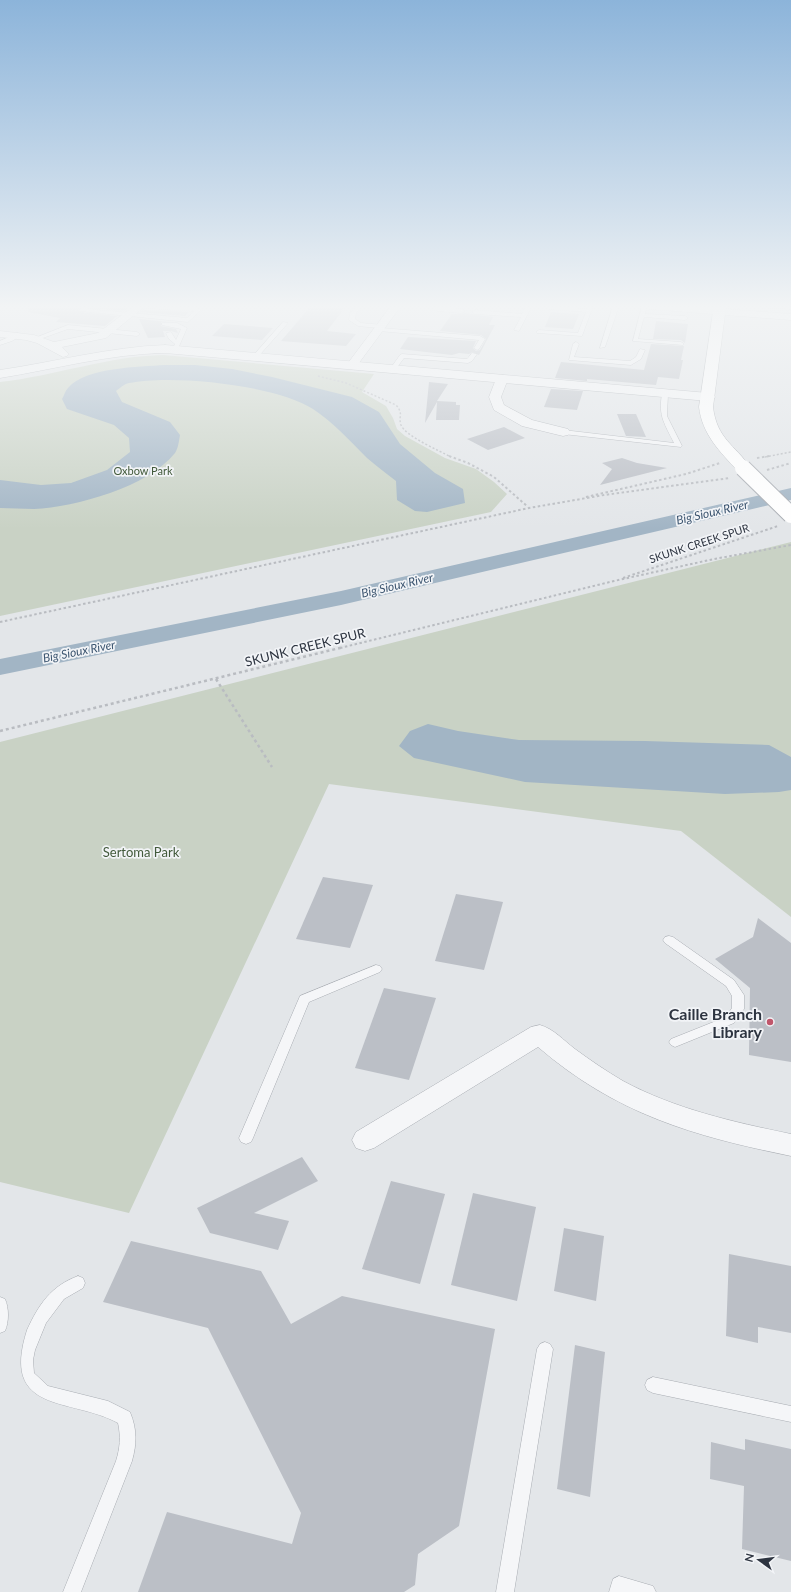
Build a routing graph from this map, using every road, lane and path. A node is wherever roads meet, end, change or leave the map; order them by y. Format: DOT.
graph roads {
  1 [pos="335,380"];
  2 [pos="501,380"];
  3 [pos="516,380"];
  4 [pos="710,380"];
  5 [pos="665,394"];
  6 [pos="708,397"];
  7 [pos="563,432"];
  8 [pos="791,452"];
  9 [pos="791,462"];
  10 [pos="737,468"];
  11 [pos="761,471"];
  12 [pos="577,499"];
  13 [pos="529,508"];
  14 [pos="788,519"];
  15 [pos="791,545"];
  16 [pos="614,581"];
  17 [pos="0,622"];
  18 [pos="216,679"];
  19 [pos="0,732"];
  20 [pos="272,767"];
  21 [pos="669,940"];
  22 [pos="376,969"];
  23 [pos="675,1042"];
  24 [pos="246,1138"];
  25 [pos="365,1140"];
  26 [pos="791,1145"];
  27 [pos="78,1282"];
  28 [pos="0,1304"];
  29 [pos="0,1326"];
  30 [pos="544,1348"];
  31 [pos="653,1385"];
  32 [pos="791,1414"];
  33 [pos="72,1592"];
  34 [pos="505,1592"];
  35 [pos="618,1592"];
  36 [pos="647,1592"];
  1 -- 13 [label="path"];
  2 -- 7 [label="street"];
  3 -- 5 [label="street"];
  4 -- 6 [label="main road"];
  5 -- 6 [label="street"];
  5 -- 7 [label="lane"];
  6 -- 10 [label="main road"];
  8 -- 10 [label="path"];
  9 -- 11 [label="path"];
  10 -- 12 [label="path"];
  10 -- 12 [label="path"];
  10 -- 14 [label="main road, bridge"];
  12 -- 13 [label="path"];
  13 -- 17 [label="path"];
  14 -- 16 [label="path, SKUNK CREEK SPUR"];
  15 -- 16 [label="path, SKUNK CREEK SPUR"];
  16 -- 18 [label="path, SKUNK CREEK SPUR"];
  18 -- 19 [label="path, SKUNK CREEK SPUR"];
  18 -- 20 [label="path"];
  21 -- 23 [label="lane"];
  22 -- 24 [label="lane"];
  25 -- 26 [label="street"];
  27 -- 33 [label="lane"];
  28 -- 29 [label="lane"];
  30 -- 34 [label="lane"];
  31 -- 32 [label="lane"];
  35 -- 36 [label="lane"];
}
